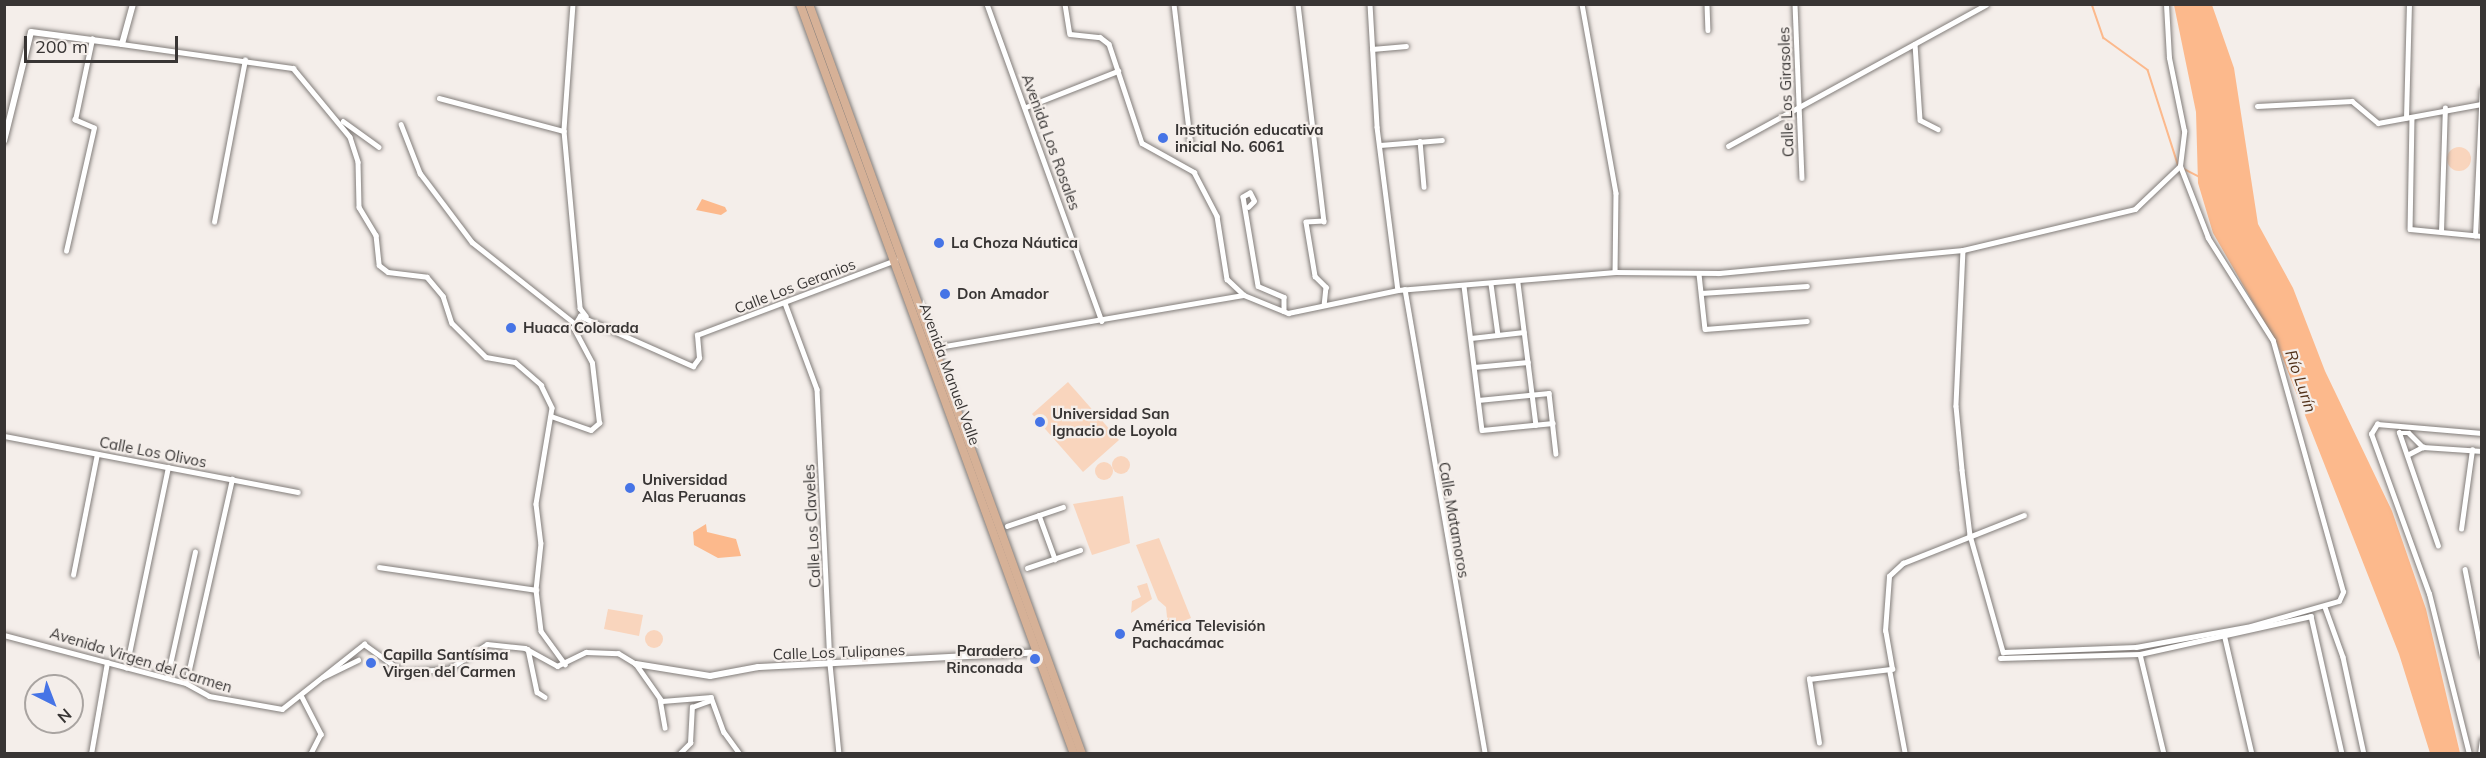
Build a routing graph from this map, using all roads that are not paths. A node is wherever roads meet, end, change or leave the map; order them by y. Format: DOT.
graph roads {
  1 [pos="133,4"];
  2 [pos="573,4"];
  3 [pos="800,4"];
  4 [pos="809,4"];
  5 [pos="987,4"];
  6 [pos="1065,4"];
  7 [pos="1174,4"];
  8 [pos="1298,4"];
  9 [pos="1370,4"];
  10 [pos="1582,4"];
  11 [pos="1707,4"];
  12 [pos="1795,4"];
  13 [pos="1986,4"];
  14 [pos="2166,4"];
  15 [pos="2409,5"];
  16 [pos="1708,30"];
  17 [pos="92,39"];
  18 [pos="122,44"];
  19 [pos="1915,44"];
  20 [pos="1406,46"];
  21 [pos="1372,49"];
  22 [pos="245,60"];
  23 [pos="1118,71"];
  24 [pos="2481,90"];
  25 [pos="439,98"];
  26 [pos="2481,105"];
  27 [pos="2257,106"];
  28 [pos="1026,107"];
  29 [pos="1799,108"];
  30 [pos="2445,108"];
  31 [pos="336,116"];
  32 [pos="2409,117"];
  33 [pos="401,124"];
  34 [pos="1938,129"];
  35 [pos="564,131"];
  36 [pos="1442,140"];
  37 [pos="4,141"];
  38 [pos="1420,141"];
  39 [pos="1380,145"];
  40 [pos="1191,146"];
  41 [pos="1728,146"];
  42 [pos="379,147"];
  43 [pos="2180,166"];
  44 [pos="1802,178"];
  45 [pos="1424,188"];
  46 [pos="1248,207"];
  47 [pos="214,222"];
  48 [pos="2441,232"];
  49 [pos="2475,236"];
  50 [pos="2481,236"];
  51 [pos="1963,250"];
  52 [pos="66,251"];
  53 [pos="897,259"];
  54 [pos="1615,272"];
  55 [pos="1699,274"];
  56 [pos="1518,283"];
  57 [pos="1491,284"];
  58 [pos="1464,286"];
  59 [pos="1806,286"];
  60 [pos="1405,289"];
  61 [pos="1398,290"];
  62 [pos="1701,293"];
  63 [pos="1244,295"];
  64 [pos="785,303"];
  65 [pos="1324,305"];
  66 [pos="1284,311"];
  67 [pos="586,316"];
  68 [pos="1102,321"];
  69 [pos="1807,321"];
  70 [pos="573,322"];
  71 [pos="1524,332"];
  72 [pos="1498,335"];
  73 [pos="1471,338"];
  74 [pos="930,348"];
  75 [pos="1528,362"];
  76 [pos="1474,367"];
  77 [pos="1532,394"];
  78 [pos="1479,400"];
  79 [pos="551,416"];
  80 [pos="1552,423"];
  81 [pos="1536,425"];
  82 [pos="2481,433"];
  83 [pos="4,436"];
  84 [pos="2423,447"];
  85 [pos="2472,450"];
  86 [pos="2481,451"];
  87 [pos="98,454"];
  88 [pos="1556,454"];
  89 [pos="2407,455"];
  90 [pos="168,467"];
  91 [pos="232,479"];
  92 [pos="298,492"];
  93 [pos="1063,507"];
  94 [pos="1039,515"];
  95 [pos="2024,515"];
  96 [pos="1007,526"];
  97 [pos="2461,529"];
  98 [pos="1970,535"];
  99 [pos="2438,546"];
  100 [pos="1080,550"];
  101 [pos="195,552"];
  102 [pos="1055,559"];
  103 [pos="379,567"];
  104 [pos="1027,568"];
  105 [pos="2465,569"];
  106 [pos="73,575"];
  107 [pos="536,590"];
  108 [pos="2325,607"];
  109 [pos="4,634"];
  110 [pos="2224,638"];
  111 [pos="528,650"];
  112 [pos="1041,652"];
  113 [pos="2140,654"];
  114 [pos="2481,655"];
  115 [pos="2000,658"];
  116 [pos="358,660"];
  117 [pos="107,662"];
  118 [pos="566,664"];
  119 [pos="636,664"];
  120 [pos="830,664"];
  121 [pos="126,668"];
  122 [pos="1890,672"];
  123 [pos="322,677"];
  124 [pos="167,678"];
  125 [pos="186,683"];
  126 [pos="302,697"];
  127 [pos="545,697"];
  128 [pos="660,699"];
  129 [pos="714,701"];
  130 [pos="665,728"];
  131 [pos="2481,740"];
  132 [pos="1819,743"];
  133 [pos="1905,752"];
  134 [pos="91,753"];
  135 [pos="311,753"];
  136 [pos="679,753"];
  137 [pos="740,753"];
  138 [pos="839,753"];
  139 [pos="1074,753"];
  140 [pos="1082,753"];
  141 [pos="1485,753"];
  142 [pos="2164,753"];
  143 [pos="2252,753"];
  144 [pos="2342,753"];
  145 [pos="2364,753"];
  146 [pos="2469,753"];
  147 [pos="2480,753"];
  1 -- 18 [label="street"];
  2 -- 35 [label="street"];
  3 -- 53 [label="main road, Avenida Manuel Valle"];
  4 -- 53 [label="main road, Avenida Manuel Valle"];
  5 -- 28 [label="street, Avenida Los Rosales"];
  6 -- 23 [label="street"];
  7 -- 40 [label="street"];
  8 -- 65 [label="street"];
  9 -- 21 [label="street"];
  10 -- 54 [label="street"];
  11 -- 16 [label="street"];
  12 -- 29 [label="street, Calle Los Girasoles"];
  13 -- 19 [label="street"];
  14 -- 43 [label="street"];
  15 -- 32 [label="street"];
  17 -- 18 [label="street"];
  17 -- 37 [label="street"];
  17 -- 52 [label="street"];
  18 -- 22 [label="street"];
  19 -- 29 [label="street"];
  19 -- 34 [label="street"];
  20 -- 21 [label="street"];
  21 -- 39 [label="street"];
  22 -- 31 [label="street"];
  22 -- 47 [label="street"];
  23 -- 28 [label="street"];
  23 -- 63 [label="street"];
  24 -- 26 [label="street"];
  25 -- 35 [label="street"];
  26 -- 30 [label="street"];
  26 -- 49 [label="street"];
  27 -- 32 [label="street"];
  28 -- 68 [label="street, Avenida Los Rosales"];
  29 -- 41 [label="street"];
  29 -- 44 [label="street, Calle Los Girasoles"];
  30 -- 32 [label="street"];
  30 -- 48 [label="street"];
  31 -- 42 [label="street"];
  31 -- 79 [label="street"];
  32 -- 48 [label="street"];
  33 -- 70 [label="street"];
  35 -- 67 [label="street"];
  36 -- 38 [label="street"];
  38 -- 39 [label="street"];
  38 -- 45 [label="street"];
  39 -- 61 [label="street"];
  43 -- 51 [label="street"];
  43 -- 108 [label="street"];
  46 -- 66 [label="street"];
  48 -- 49 [label="street"];
  49 -- 50 [label="street"];
  51 -- 55 [label="street"];
  51 -- 98 [label="street"];
  53 -- 64 [label="street, Calle Los Geranios"];
  53 -- 74 [label="main road, Avenida Manuel Valle"];
  54 -- 55 [label="street"];
  54 -- 56 [label="street"];
  55 -- 62 [label="street"];
  56 -- 57 [label="street"];
  56 -- 71 [label="street"];
  57 -- 58 [label="street"];
  57 -- 72 [label="street"];
  58 -- 60 [label="street"];
  58 -- 73 [label="street"];
  59 -- 62 [label="street"];
  60 -- 61 [label="street"];
  60 -- 141 [label="street, Calle Matamoros"];
  61 -- 65 [label="street"];
  62 -- 69 [label="street"];
  63 -- 66 [label="street"];
  63 -- 68 [label="street"];
  64 -- 67 [label="street, Calle Los Geranios"];
  64 -- 120 [label="street, Calle Los Claveles"];
  65 -- 66 [label="street"];
  67 -- 70 [label="street"];
  68 -- 74 [label="street"];
  70 -- 79 [label="street"];
  71 -- 72 [label="street"];
  71 -- 75 [label="street"];
  72 -- 73 [label="street"];
  73 -- 76 [label="street"];
  74 -- 112 [label="main road, Avenida Manuel Valle"];
  75 -- 76 [label="street"];
  75 -- 77 [label="street"];
  76 -- 78 [label="street"];
  77 -- 78 [label="street"];
  77 -- 80 [label="street"];
  77 -- 81 [label="street"];
  78 -- 81 [label="street"];
  79 -- 107 [label="street"];
  80 -- 81 [label="street"];
  80 -- 88 [label="street"];
  82 -- 146 [label="street"];
  83 -- 87 [label="street, Calle Los Olivos"];
  84 -- 85 [label="street"];
  84 -- 89 [label="street"];
  84 -- 89 [label="street"];
  85 -- 86 [label="street"];
  85 -- 97 [label="street"];
  87 -- 90 [label="street, Calle Los Olivos"];
  87 -- 106 [label="street"];
  89 -- 99 [label="street"];
  90 -- 91 [label="street, Calle Los Olivos"];
  90 -- 121 [label="street"];
  91 -- 92 [label="street, Calle Los Olivos"];
  91 -- 125 [label="street"];
  93 -- 94 [label="street"];
  94 -- 96 [label="street"];
  94 -- 102 [label="street"];
  95 -- 98 [label="street"];
  98 -- 108 [label="street"];
  98 -- 122 [label="street"];
  100 -- 102 [label="street"];
  101 -- 124 [label="street"];
  102 -- 104 [label="street"];
  103 -- 107 [label="street"];
  105 -- 114 [label="street"];
  107 -- 118 [label="street"];
  108 -- 145 [label="street"];
  109 -- 117 [label="street, Avenida Virgen del Carmen"];
  110 -- 113 [label="street"];
  110 -- 143 [label="street"];
  110 -- 144 [label="street"];
  111 -- 118 [label="street"];
  111 -- 123 [label="street"];
  111 -- 127 [label="street"];
  112 -- 120 [label="street, Calle Los Tulipanes"];
  112 -- 139 [label="main road, Avenida Manuel Valle"];
  112 -- 140 [label="main road, Avenida Manuel Valle"];
  113 -- 115 [label="street"];
  113 -- 142 [label="street"];
  116 -- 123 [label="street"];
  117 -- 121 [label="street, Avenida Virgen del Carmen"];
  117 -- 134 [label="street"];
  118 -- 119 [label="street"];
  119 -- 120 [label="street, Calle Los Tulipanes"];
  119 -- 128 [label="street"];
  120 -- 138 [label="street, Calle Los Claveles"];
  121 -- 124 [label="street, Avenida Virgen del Carmen"];
  122 -- 132 [label="street"];
  122 -- 133 [label="street"];
  123 -- 126 [label="street"];
  124 -- 125 [label="street, Avenida Virgen del Carmen"];
  125 -- 126 [label="street, Avenida Virgen del Carmen"];
  126 -- 135 [label="street"];
  128 -- 129 [label="street"];
  128 -- 130 [label="street"];
  129 -- 136 [label="street"];
  129 -- 137 [label="street"];
  131 -- 147 [label="street"];
}
